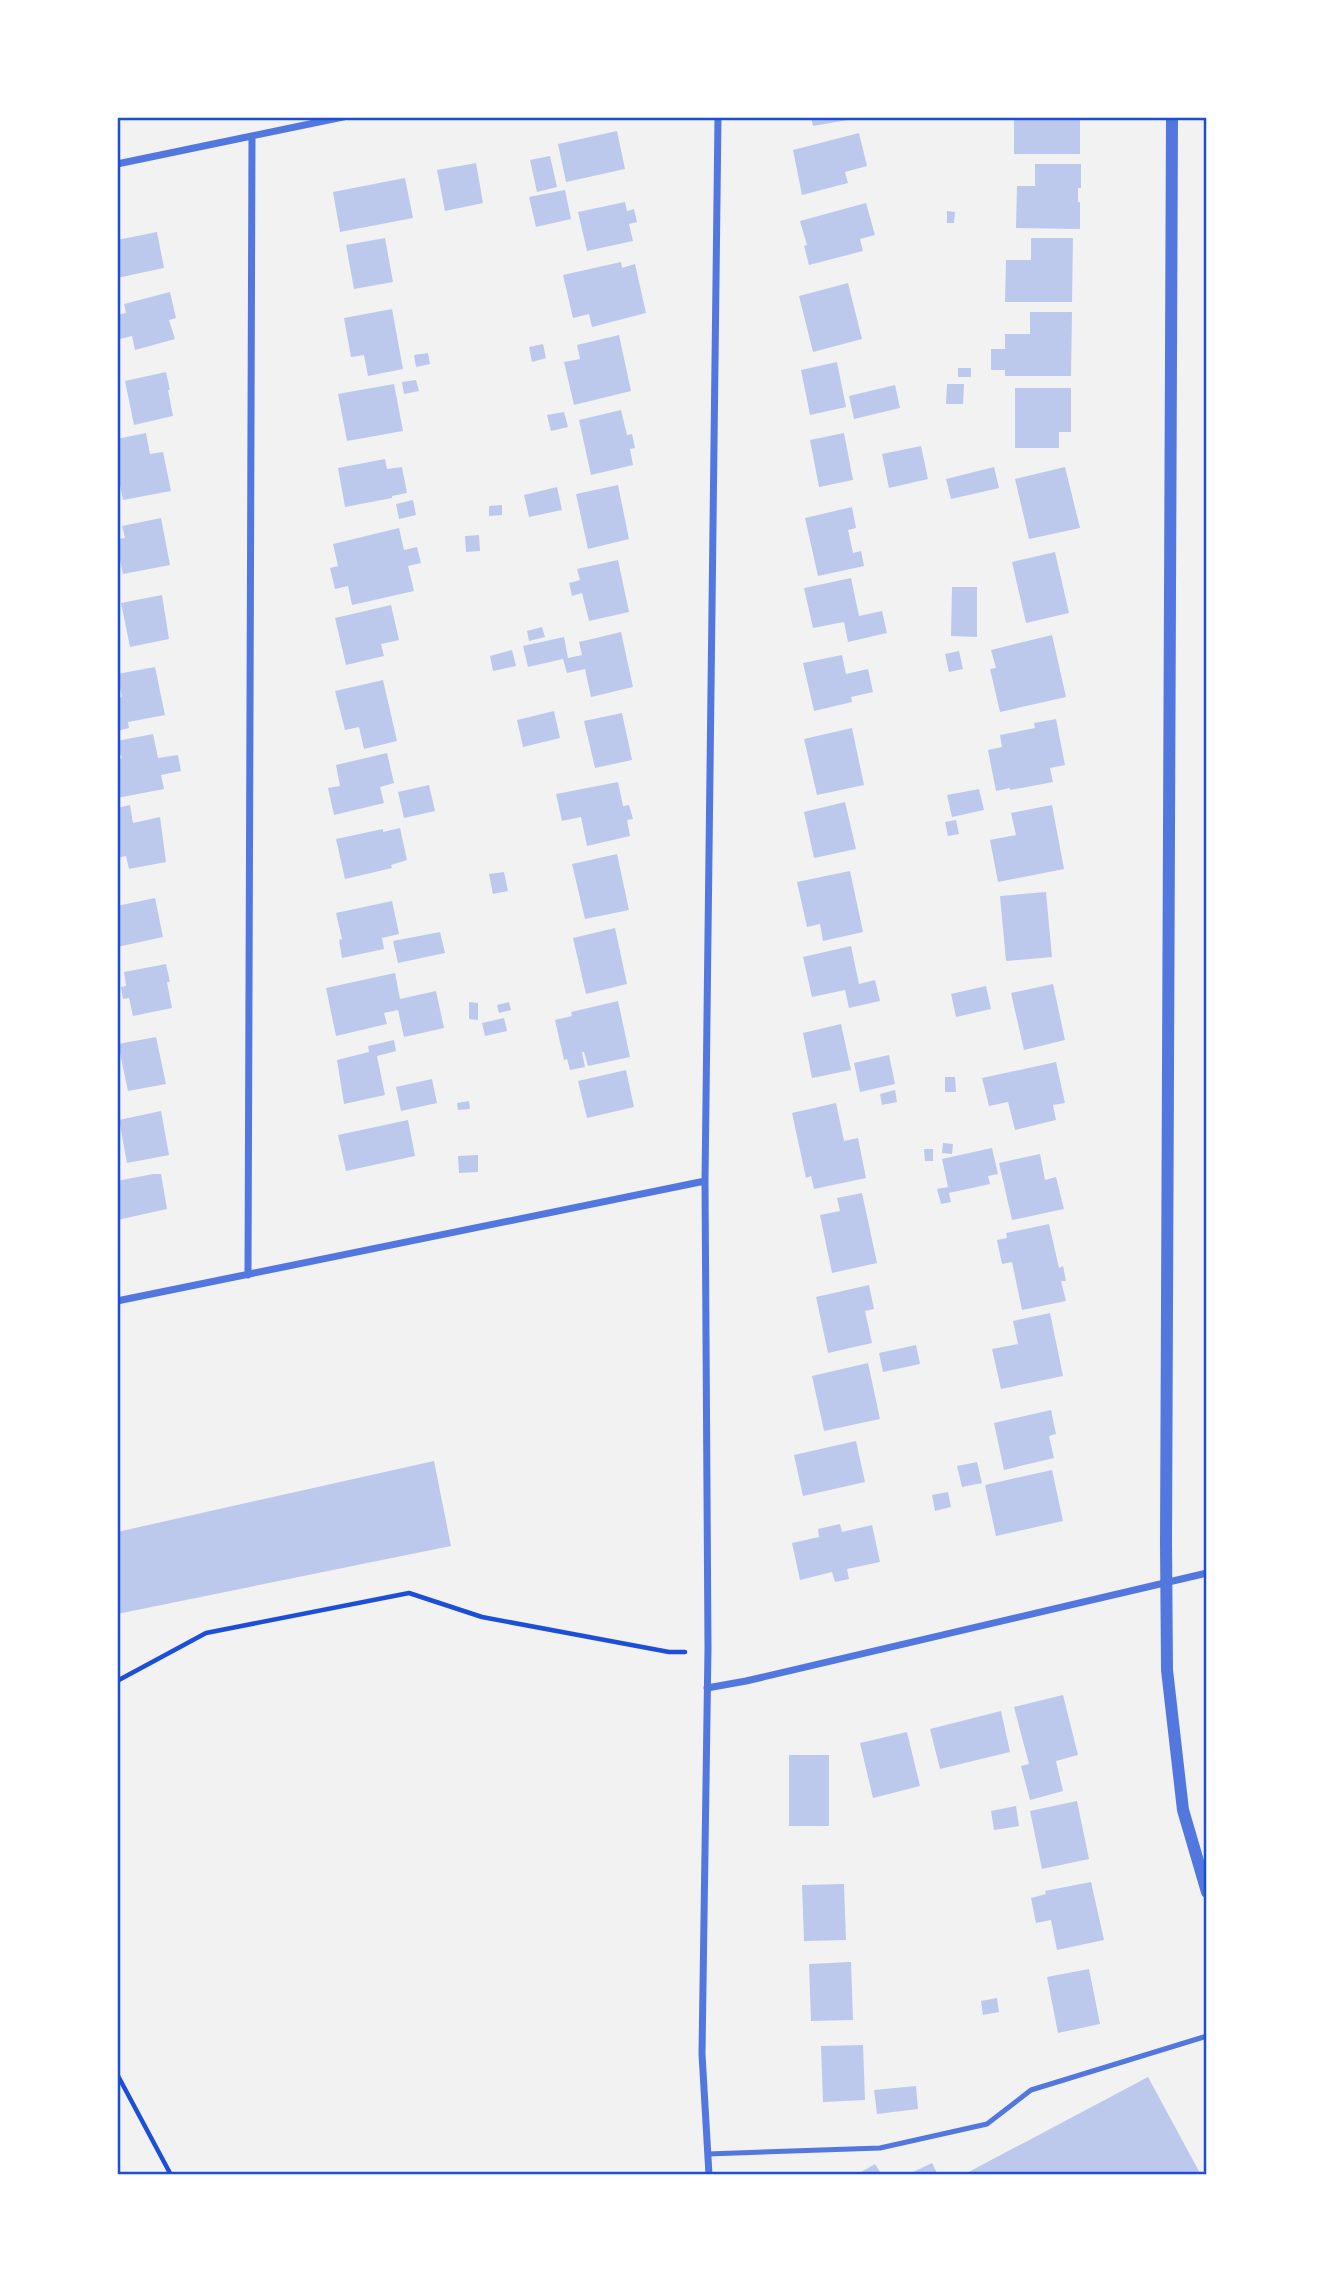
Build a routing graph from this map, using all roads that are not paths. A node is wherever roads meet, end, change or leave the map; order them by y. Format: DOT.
graph roads {
  1 [pos="343,117"];
  2 [pos="718,117"];
  3 [pos="1172,117"];
  4 [pos="252,137"];
  5 [pos="117,164"];
  6 [pos="705,1181"];
  7 [pos="248,1275"];
  8 [pos="117,1301"];
  9 [pos="1207,1573"];
  10 [pos="1166,1583"];
  11 [pos="707,1688"];
  12 [pos="1207,1892"];
  13 [pos="1207,2036"];
  14 [pos="708,2154"];
  15 [pos="709,2175"];
  1 -- 4 [label="street"];
  2 -- 6 [label="street"];
  3 -- 10 [label="street"];
  4 -- 5 [label="street"];
  4 -- 7 [label="street"];
  6 -- 7 [label="street"];
  6 -- 11 [label="street"];
  7 -- 8 [label="street"];
  9 -- 10 [label="street"];
  10 -- 11 [label="street"];
  10 -- 12 [label="street"];
  11 -- 14 [label="street"];
  13 -- 14 [label="lane"];
  14 -- 15 [label="street"];
}
